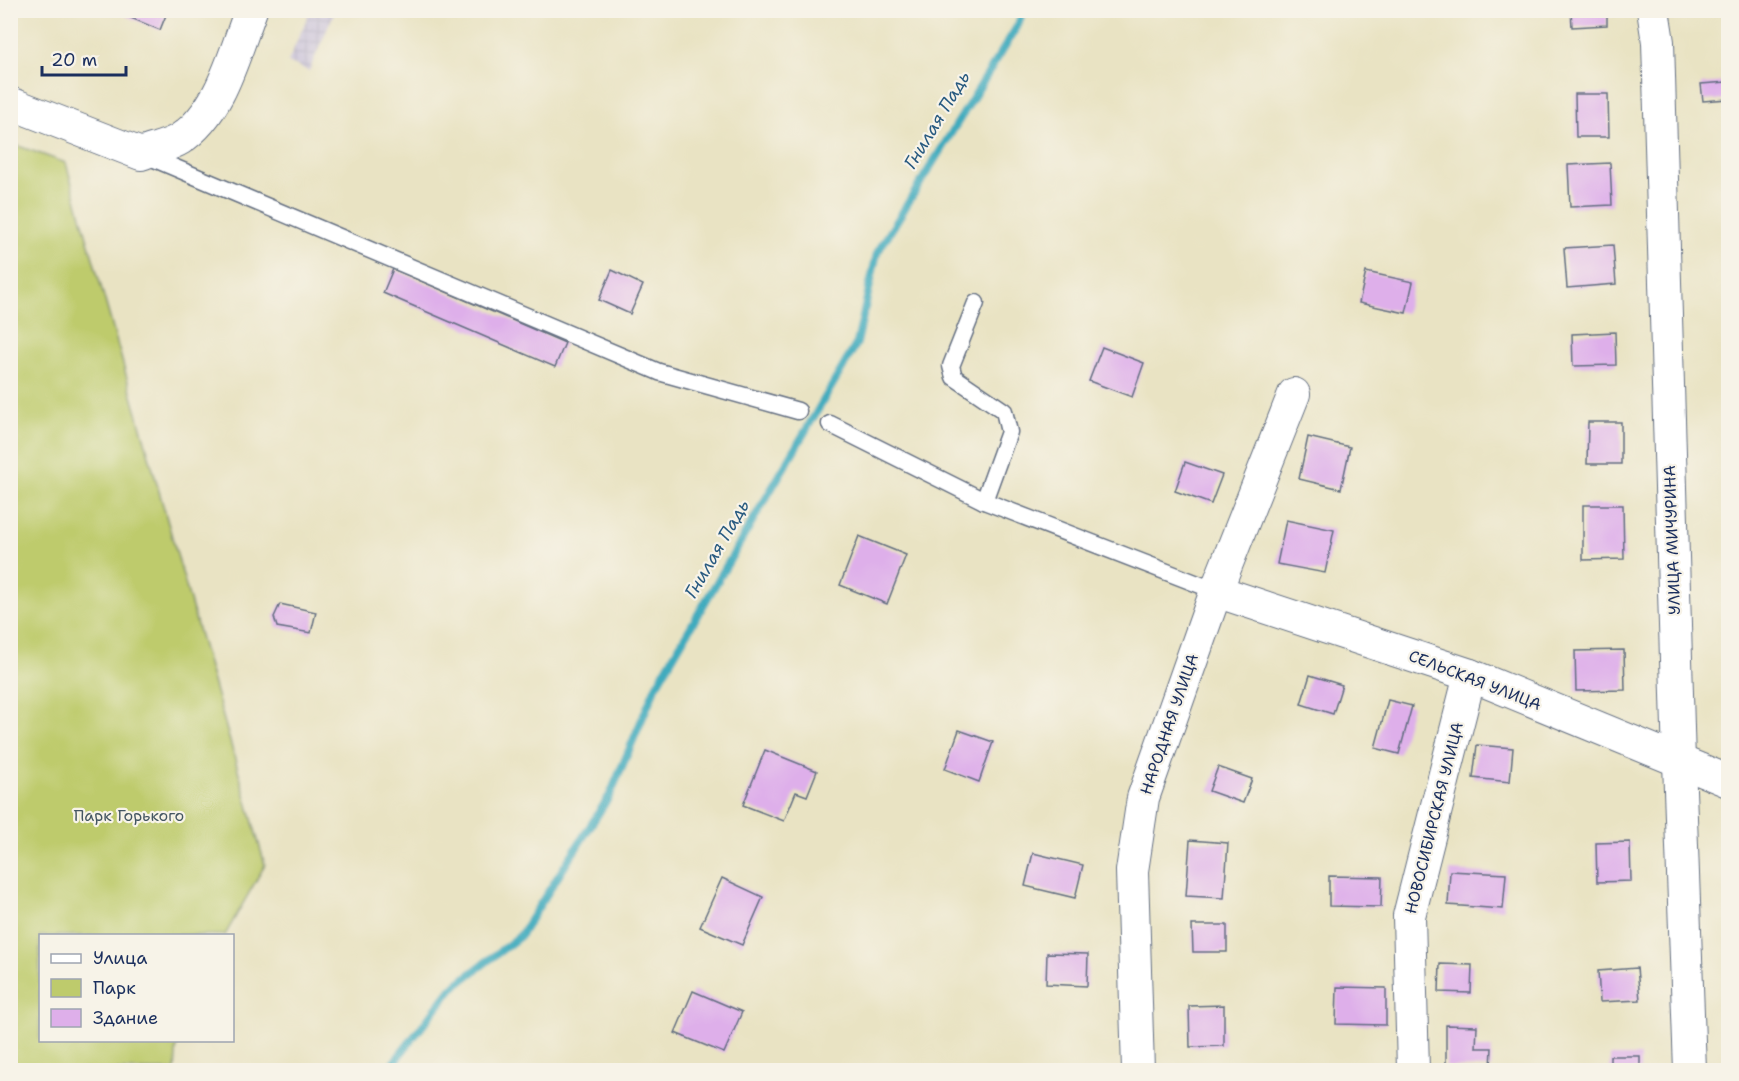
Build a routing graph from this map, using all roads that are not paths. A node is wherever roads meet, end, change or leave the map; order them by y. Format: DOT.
graph roads {
  1 [pos="251,10"];
  2 [pos="1653,10"];
  3 [pos="10,103"];
  4 [pos="141,154"];
  5 [pos="976,303"];
  6 [pos="1294,394"];
  7 [pos="798,411"];
  8 [pos="830,424"];
  9 [pos="984,501"];
  10 [pos="1216,591"];
  11 [pos="1470,675"];
  12 [pos="1679,762"];
  13 [pos="1728,781"];
  14 [pos="1138,1071"];
  15 [pos="1413,1071"];
  16 [pos="1690,1071"];
  1 -- 4 [label="street"];
  2 -- 12 [label="street, УЛИЦА МИЧУРИНА"];
  3 -- 4 [label="street"];
  4 -- 7 [label="lane"];
  5 -- 9 [label="lane"];
  6 -- 10 [label="street, НАРОДНАЯ УЛИЦА"];
  8 -- 9 [label="lane"];
  9 -- 10 [label="lane"];
  10 -- 11 [label="street, СЕЛЬСКАЯ УЛИЦА"];
  10 -- 14 [label="street, НАРОДНАЯ УЛИЦА"];
  11 -- 12 [label="street, СЕЛЬСКАЯ УЛИЦА"];
  11 -- 15 [label="street, НОВОСИБИРСКАЯ УЛИЦА"];
  12 -- 13 [label="street, СЕЛЬСКАЯ УЛИЦА"];
  12 -- 16 [label="street, УЛИЦА МИЧУРИНА"];
}
